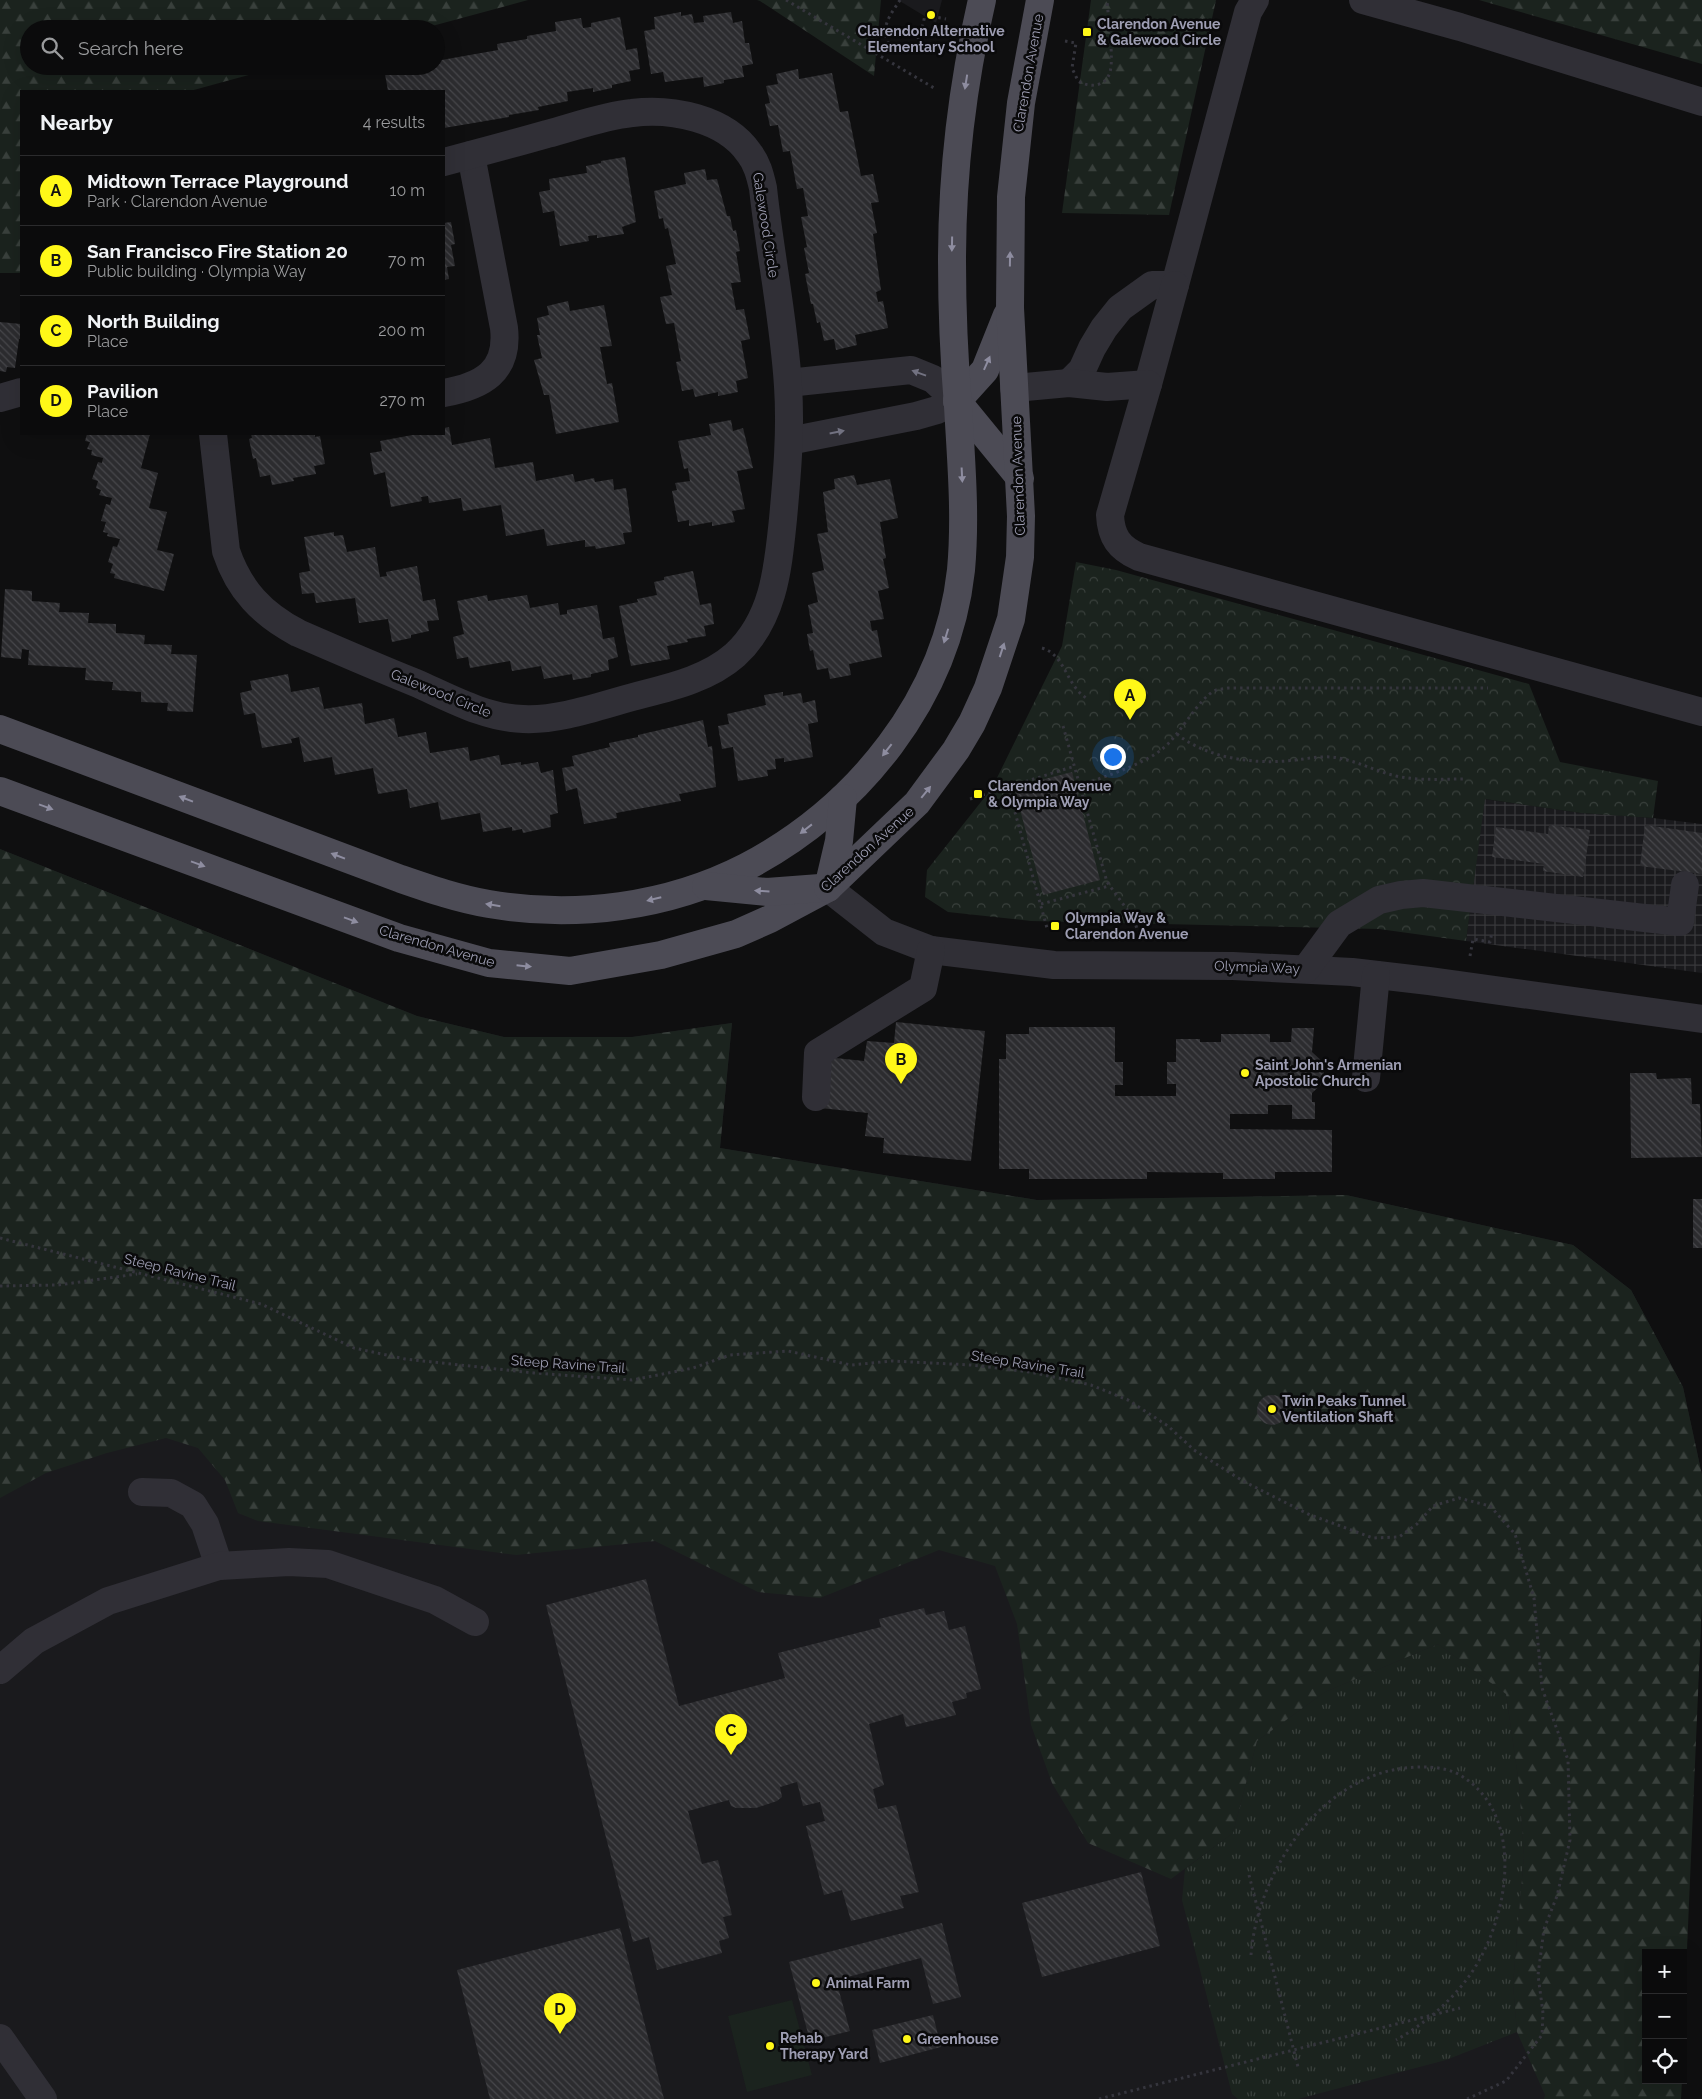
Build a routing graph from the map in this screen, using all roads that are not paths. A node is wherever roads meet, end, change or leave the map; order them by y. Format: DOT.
graph roads {
  1 [pos="982,0"];
  2 [pos="1040,0"];
  3 [pos="1255,0"];
  4 [pos="1363,0"];
  5 [pos="1702,102"];
  6 [pos="471,155"];
  7 [pos="445,162"];
  8 [pos="1175,285"];
  9 [pos="1010,308"];
  10 [pos="788,383"];
  11 [pos="1069,383"];
  12 [pos="1148,384"];
  13 [pos="1014,388"];
  14 [pos="20,392"];
  15 [pos="445,393"];
  16 [pos="0,398"];
  17 [pos="957,401"];
  18 [pos="213,435"];
  19 [pos="789,441"];
  20 [pos="1020,478"];
  21 [pos="1702,712"];
  22 [pos="0,729"];
  23 [pos="0,790"];
  24 [pos="843,798"];
  25 [pos="701,885"];
  26 [pos="1685,885"];
  27 [pos="828,888"];
  28 [pos="931,950"];
  29 [pos="1306,969"];
  30 [pos="1376,974"];
  31 [pos="1702,1019"];
  32 [pos="1366,1078"];
  33 [pos="816,1098"];
  34 [pos="142,1492"];
  35 [pos="219,1566"];
  36 [pos="474,1622"];
  37 [pos="0,1670"];
  38 [pos="0,2038"];
  39 [pos="43,2099"];
  1 -- 17 [label="main road, one-way"];
  9 -- 2 [label="main road, Clarendon Avenue, one-way"];
  3 -- 8 [label="street"];
  4 -- 5 [label="street"];
  6 -- 7 [label="street, Galewood Circle"];
  6 -- 10 [label="street, Galewood Circle"];
  6 -- 15 [label="street"];
  8 -- 11 [label="street"];
  8 -- 12 [label="street"];
  9 -- 13 [label="main road, Clarendon Avenue"];
  17 -- 9 [label="main road, one-way"];
  17 -- 10 [label="street, one-way"];
  10 -- 19 [label="street, Galewood Circle"];
  11 -- 12 [label="street"];
  11 -- 13 [label="street"];
  12 -- 21 [label="street"];
  13 -- 20 [label="main road, Clarendon Avenue"];
  14 -- 16 [label="street"];
  19 -- 17 [label="street, one-way"];
  17 -- 20 [label="main road"];
  17 -- 24 [label="main road, one-way"];
  18 -- 19 [label="street, Galewood Circle"];
  27 -- 20 [label="main road, Clarendon Avenue, one-way"];
  25 -- 22 [label="main road, one-way"];
  23 -- 27 [label="main road, Clarendon Avenue, one-way"];
  24 -- 25 [label="main road, one-way"];
  24 -- 27 [label="main road"];
  27 -- 25 [label="main road, one-way"];
  26 -- 29 [label="street"];
  27 -- 28 [label="street, Olympia Way"];
  28 -- 29 [label="street, Olympia Way"];
  28 -- 33 [label="street"];
  29 -- 30 [label="street, Olympia Way"];
  30 -- 31 [label="street, Olympia Way"];
  30 -- 32 [label="street"];
  34 -- 35 [label="street"];
  35 -- 36 [label="street"];
  35 -- 37 [label="street"];
  38 -- 39 [label="street"];
}
